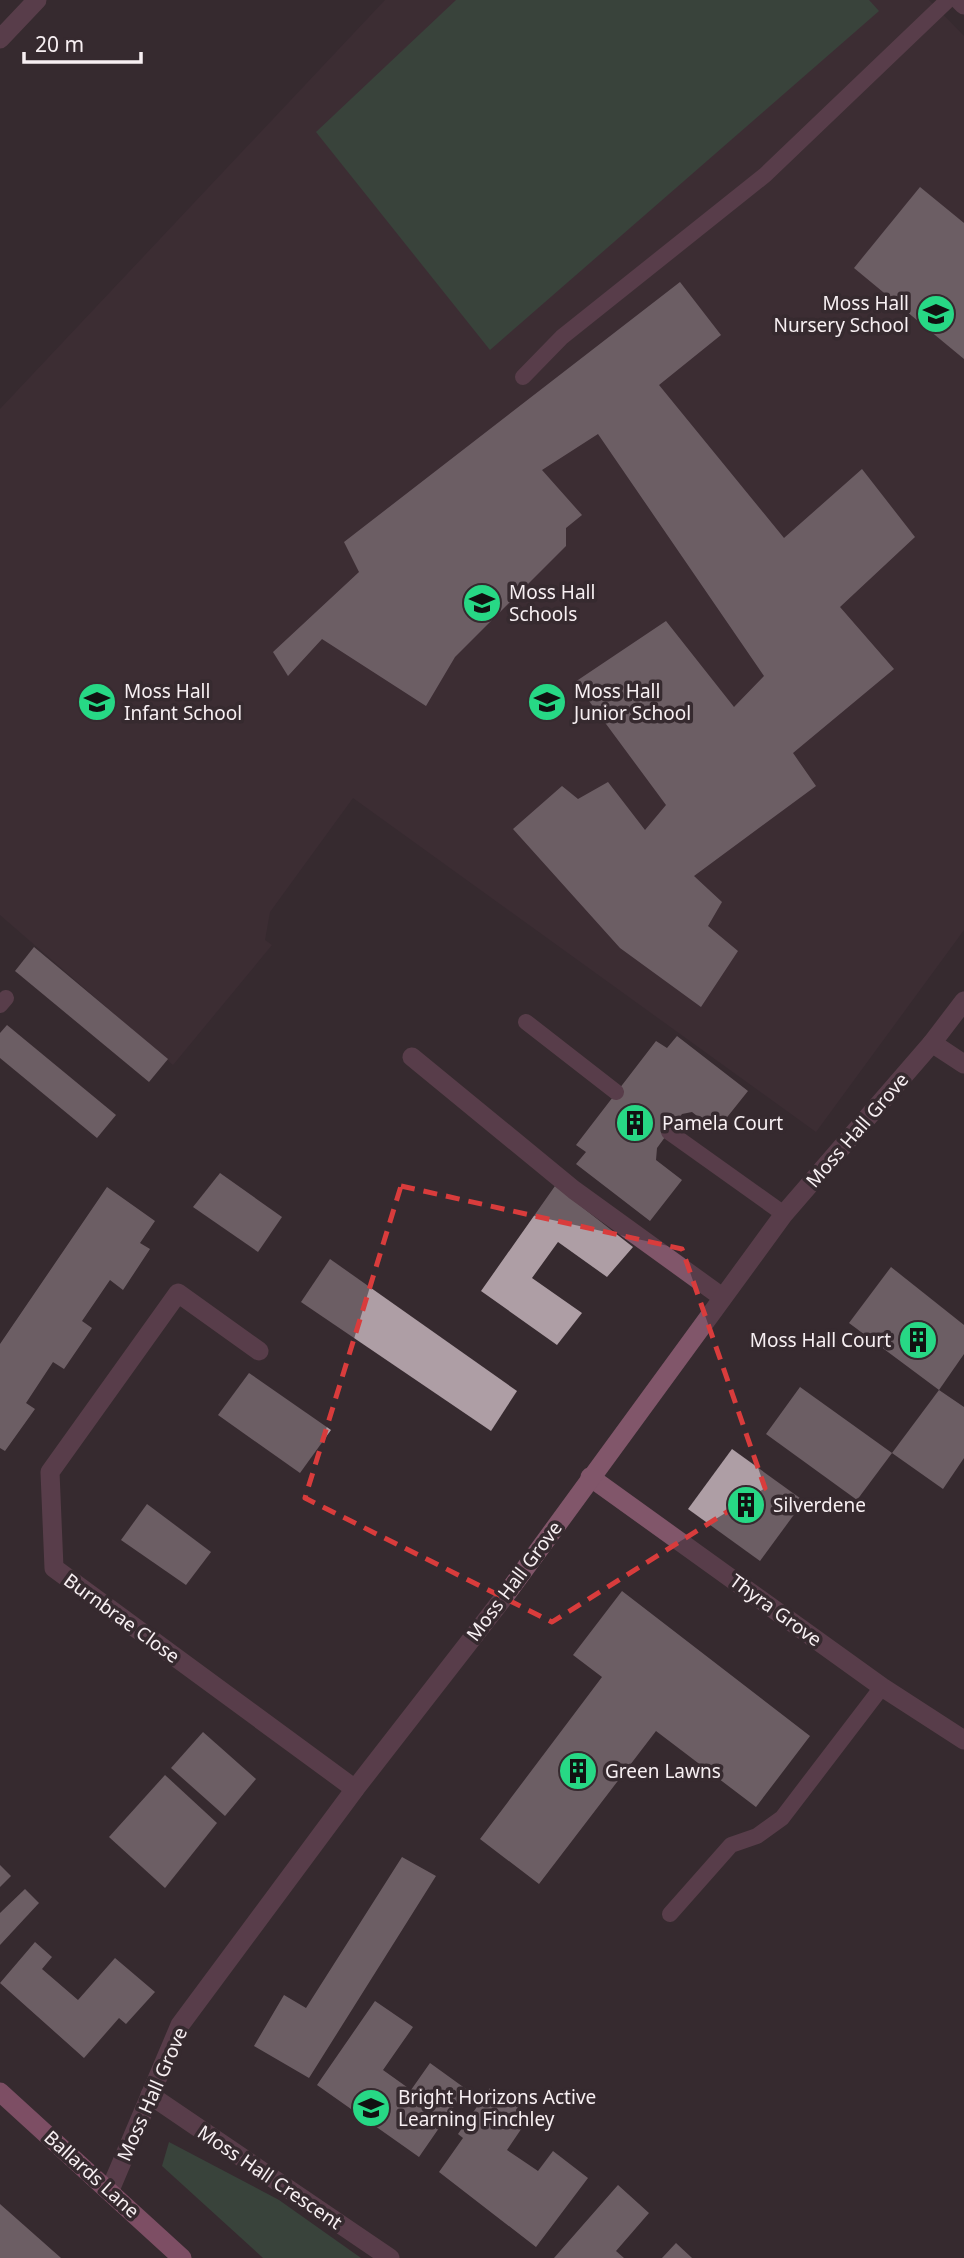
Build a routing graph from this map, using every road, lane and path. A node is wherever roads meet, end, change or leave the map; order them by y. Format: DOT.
graph roads {
  1 [pos="37,0"];
  2 [pos="948,0"];
  3 [pos="959,0"];
  4 [pos="964,5"];
  5 [pos="0,39"];
  6 [pos="523,377"];
  7 [pos="964,1001"];
  8 [pos="526,1022"];
  9 [pos="932,1043"];
  10 [pos="412,1057"];
  11 [pos="964,1064"];
  12 [pos="616,1092"];
  13 [pos="669,1132"];
  14 [pos="784,1214"];
  15 [pos="722,1297"];
  16 [pos="259,1351"];
  17 [pos="590,1477"];
  18 [pos="882,1687"];
  19 [pos="964,1740"];
  20 [pos="355,1789"];
  21 [pos="670,1914"];
  22 [pos="0,2092"];
  23 [pos="150,2095"];
  24 [pos="110,2190"];
  25 [pos="173,2255"];
  26 [pos="390,2258"];
  1 -- 5 [label="street"];
  2 -- 6 [label="lane"];
  3 -- 4 [label="street"];
  7 -- 9 [label="street, Moss Hall Grove"];
  8 -- 12 [label="lane"];
  9 -- 11 [label="street"];
  9 -- 14 [label="street, Moss Hall Grove"];
  10 -- 15 [label="street"];
  13 -- 14 [label="lane"];
  14 -- 15 [label="street, Moss Hall Grove"];
  15 -- 17 [label="street, Moss Hall Grove"];
  16 -- 20 [label="street, Burnbrae Close"];
  17 -- 18 [label="street, Thyra Grove"];
  17 -- 20 [label="street, Moss Hall Grove"];
  18 -- 19 [label="street, Thyra Grove"];
  18 -- 21 [label="lane"];
  20 -- 23 [label="street, Moss Hall Grove"];
  22 -- 24 [label="main road, Ballards Lane"];
  23 -- 24 [label="street, Moss Hall Grove"];
  23 -- 26 [label="street, Moss Hall Crescent"];
  24 -- 25 [label="main road, Ballards Lane"];
}
